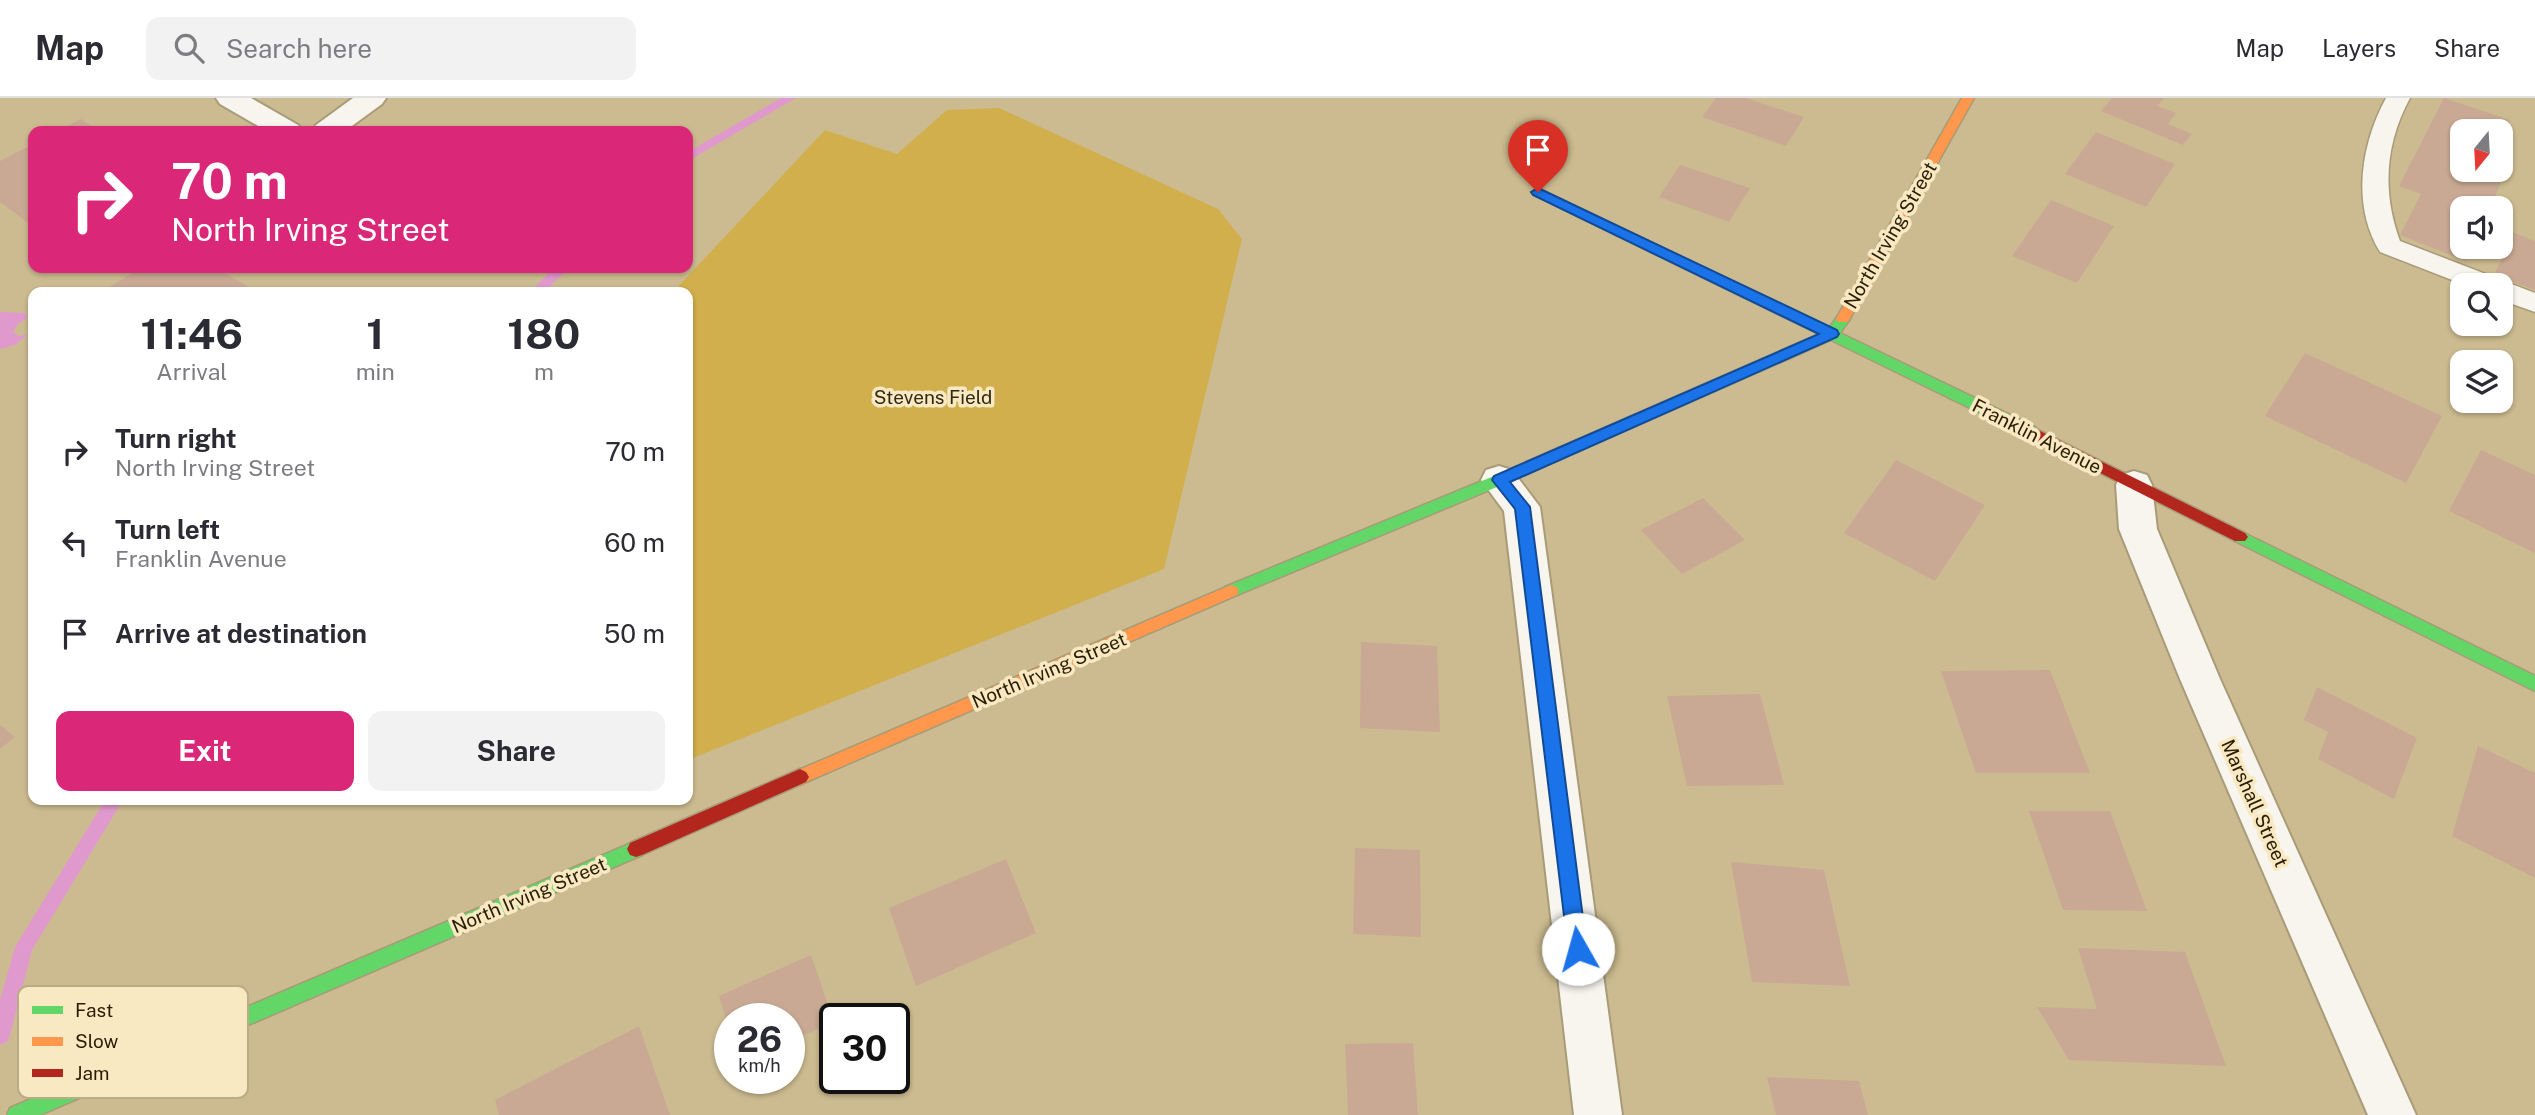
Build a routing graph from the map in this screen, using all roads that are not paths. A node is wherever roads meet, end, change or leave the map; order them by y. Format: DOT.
graph roads {
  1 [pos="230,98"];
  2 [pos="372,98"];
  3 [pos="1968,98"];
  4 [pos="2398,98"];
  5 [pos="279,126"];
  6 [pos="333,126"];
  7 [pos="1538,192"];
  8 [pos="2459,273"];
  9 [pos="2513,294"];
  10 [pos="2535,303"];
  11 [pos="1832,334"];
  12 [pos="1499,480"];
  13 [pos="2134,485"];
  14 [pos="2535,684"];
  15 [pos="248,1017"];
  16 [pos="60,1098"];
  17 [pos="17,1115"];
  18 [pos="1598,1115"];
  19 [pos="2392,1115"];
  1 -- 5 [label="street"];
  2 -- 6 [label="street"];
  3 -- 11 [label="street, North Irving Street"];
  4 -- 8 [label="lane"];
  7 -- 11 [label="street, Franklin Avenue"];
  9 -- 10 [label="lane"];
  11 -- 12 [label="street, North Irving Street"];
  11 -- 13 [label="street, Franklin Avenue"];
  12 -- 15 [label="street, North Irving Street"];
  12 -- 18 [label="street"];
  13 -- 14 [label="street, Franklin Avenue"];
  13 -- 19 [label="street, Marshall Street"];
  16 -- 17 [label="street, North Irving Street"];
}
